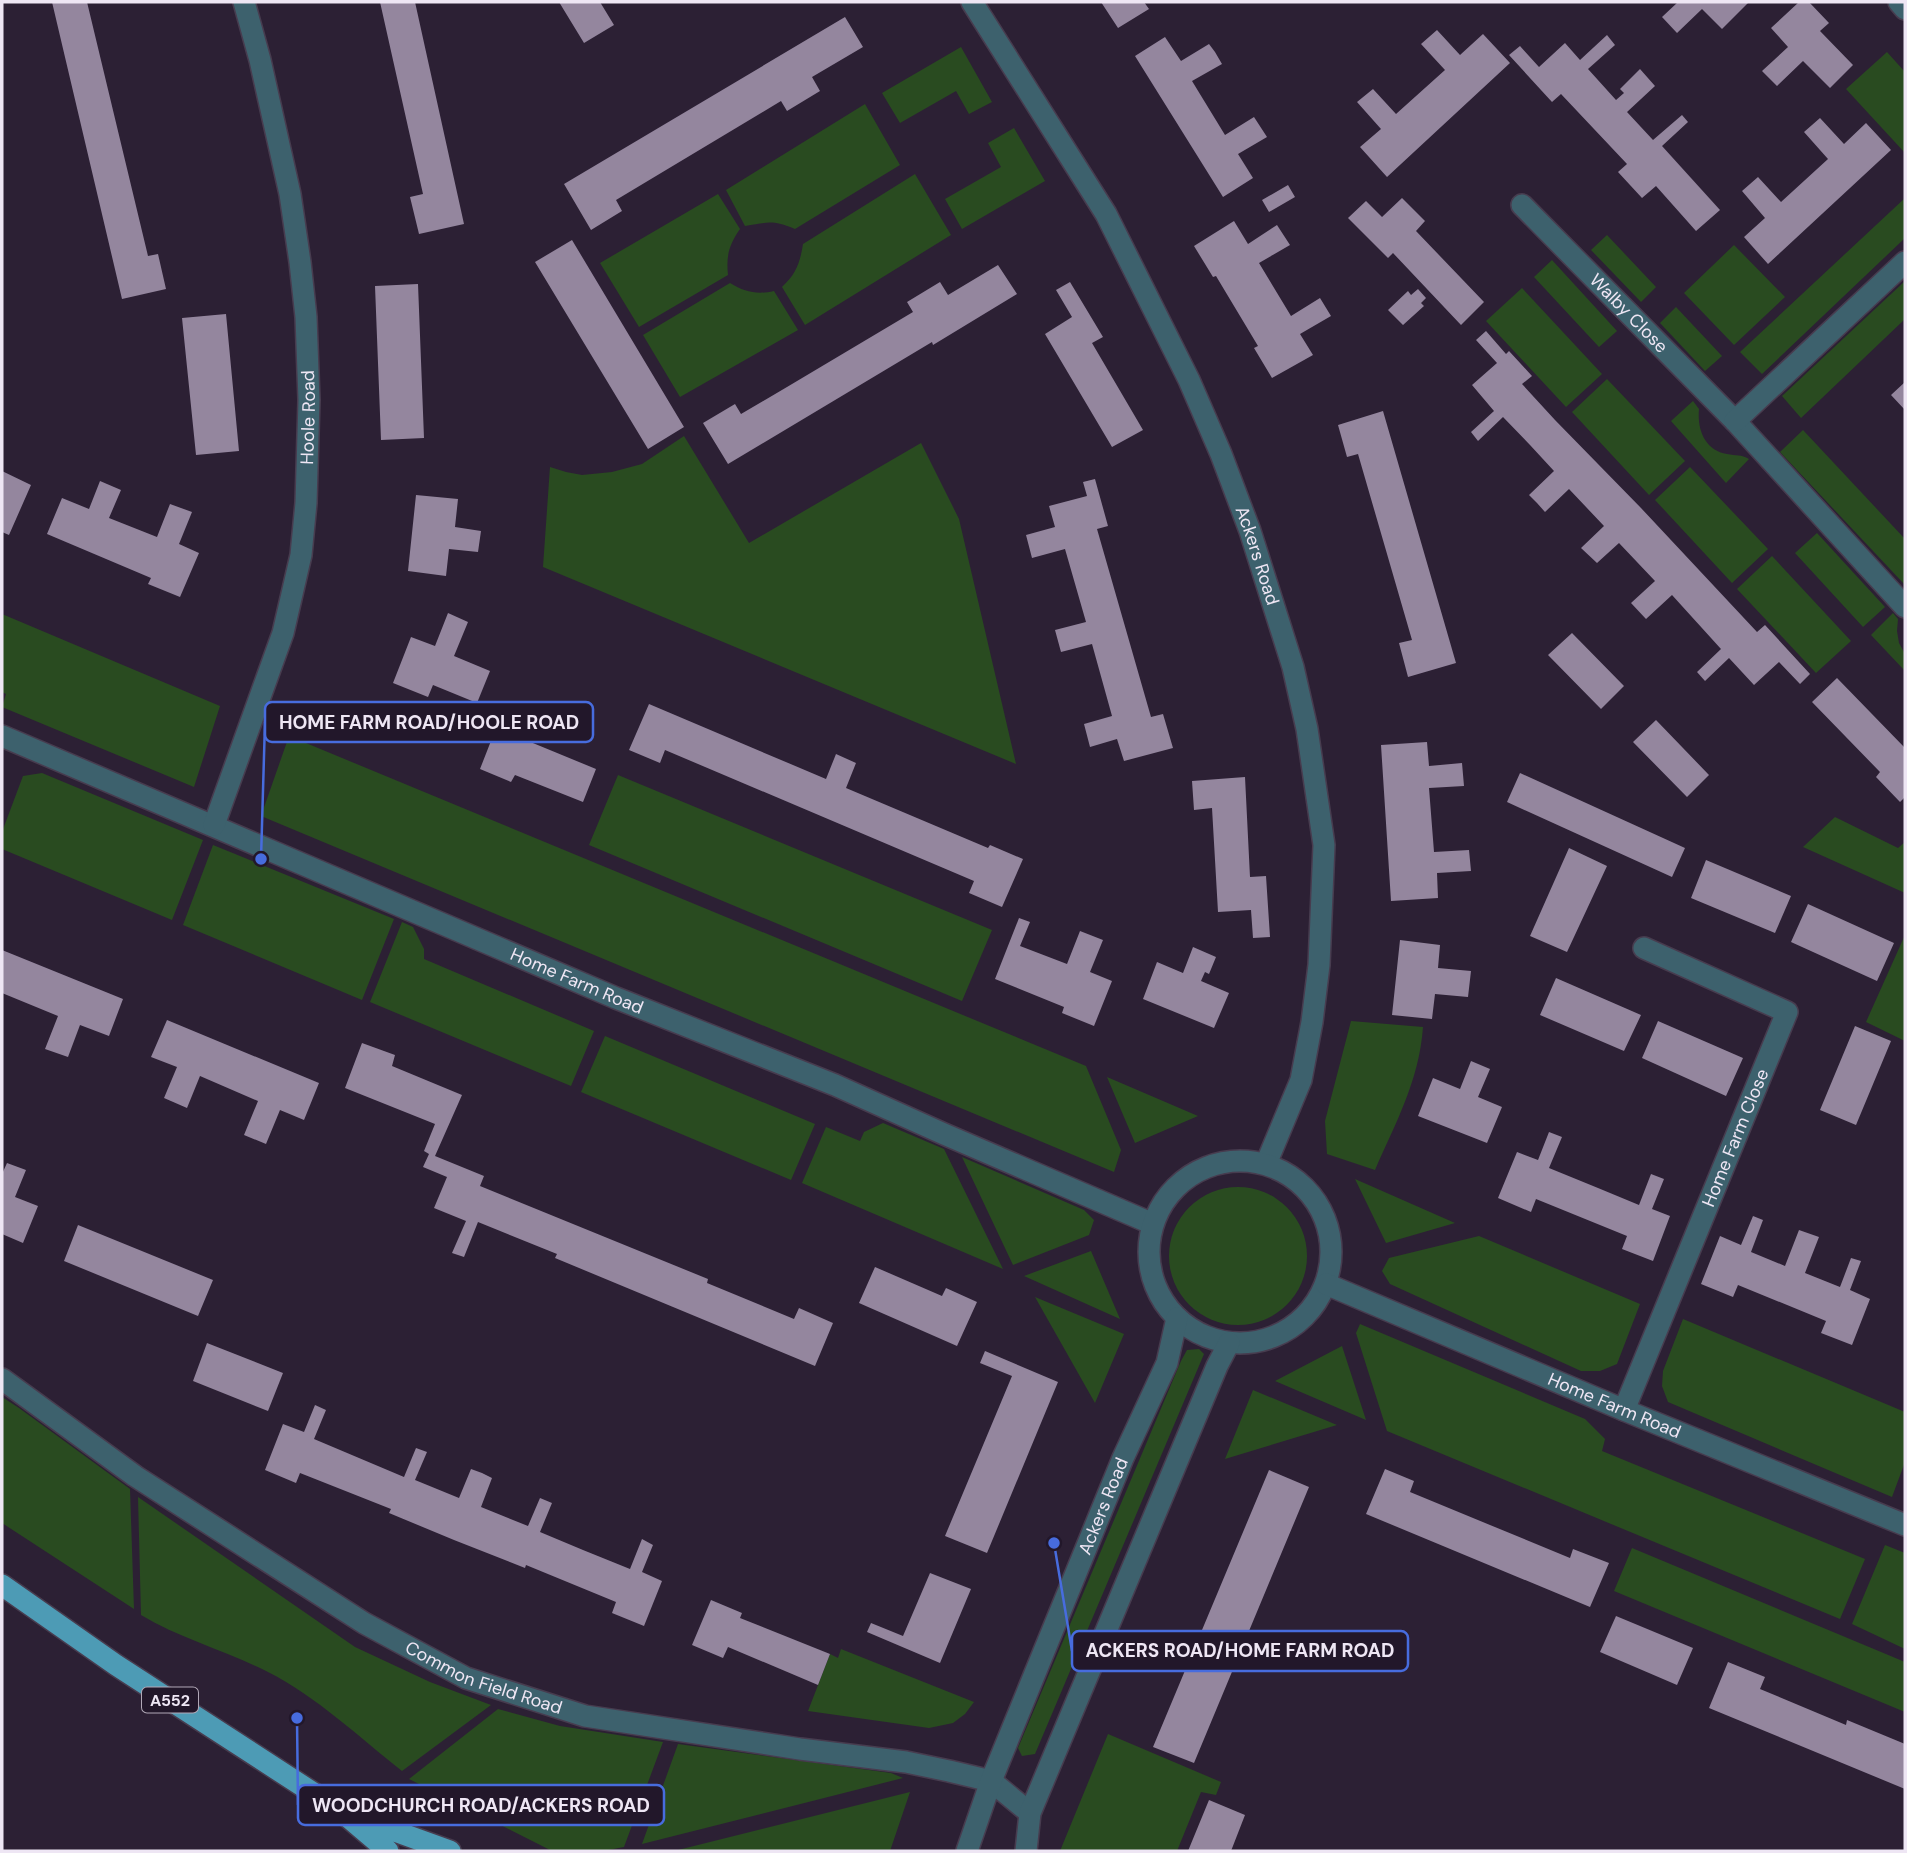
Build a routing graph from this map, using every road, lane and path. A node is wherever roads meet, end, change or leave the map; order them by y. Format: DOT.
graph roads {
  1 [pos="244,2"];
  2 [pos="972,2"];
  3 [pos="1899,2"];
  4 [pos="1905,9"];
  5 [pos="1522,205"];
  6 [pos="1905,262"];
  7 [pos="1735,421"];
  8 [pos="1905,607"];
  9 [pos="2,736"];
  10 [pos="214,825"];
  11 [pos="1644,948"];
  12 [pos="1266,1164"];
  13 [pos="1153,1224"];
  14 [pos="1326,1284"];
  15 [pos="1177,1318"];
  16 [pos="1229,1342"];
  17 [pos="2,1379"];
  18 [pos="1624,1410"];
  19 [pos="1905,1525"];
  20 [pos="2,1585"];
  21 [pos="991,1781"];
  22 [pos="341,1811"];
  23 [pos="1030,1813"];
  24 [pos="388,1851"];
  25 [pos="450,1851"];
  26 [pos="967,1851"];
  27 [pos="1026,1851"];
  1 -- 10 [label="street, Hoole Road"];
  2 -- 12 [label="street, Ackers Road"];
  3 -- 4 [label="street"];
  5 -- 7 [label="street, Walby Close"];
  6 -- 7 [label="street"];
  7 -- 8 [label="street, Walby Close"];
  9 -- 10 [label="street, Home Farm Road"];
  10 -- 13 [label="street, Home Farm Road"];
  11 -- 18 [label="street, Home Farm Close"];
  12 -- 13 [label="street"];
  12 -- 14 [label="street"];
  13 -- 15 [label="street"];
  14 -- 16 [label="street"];
  14 -- 18 [label="street, Home Farm Road"];
  15 -- 16 [label="street"];
  15 -- 21 [label="street, Ackers Road"];
  16 -- 23 [label="street"];
  17 -- 21 [label="street, Common Field Road"];
  18 -- 19 [label="street, Home Farm Road"];
  20 -- 22 [label="main road, A552"];
  21 -- 23 [label="street, Common Field Road"];
  21 -- 26 [label="street, Ackers Road"];
  22 -- 24 [label="main road, A552"];
  22 -- 25 [label="main road, A552"];
  23 -- 27 [label="street"];
}
